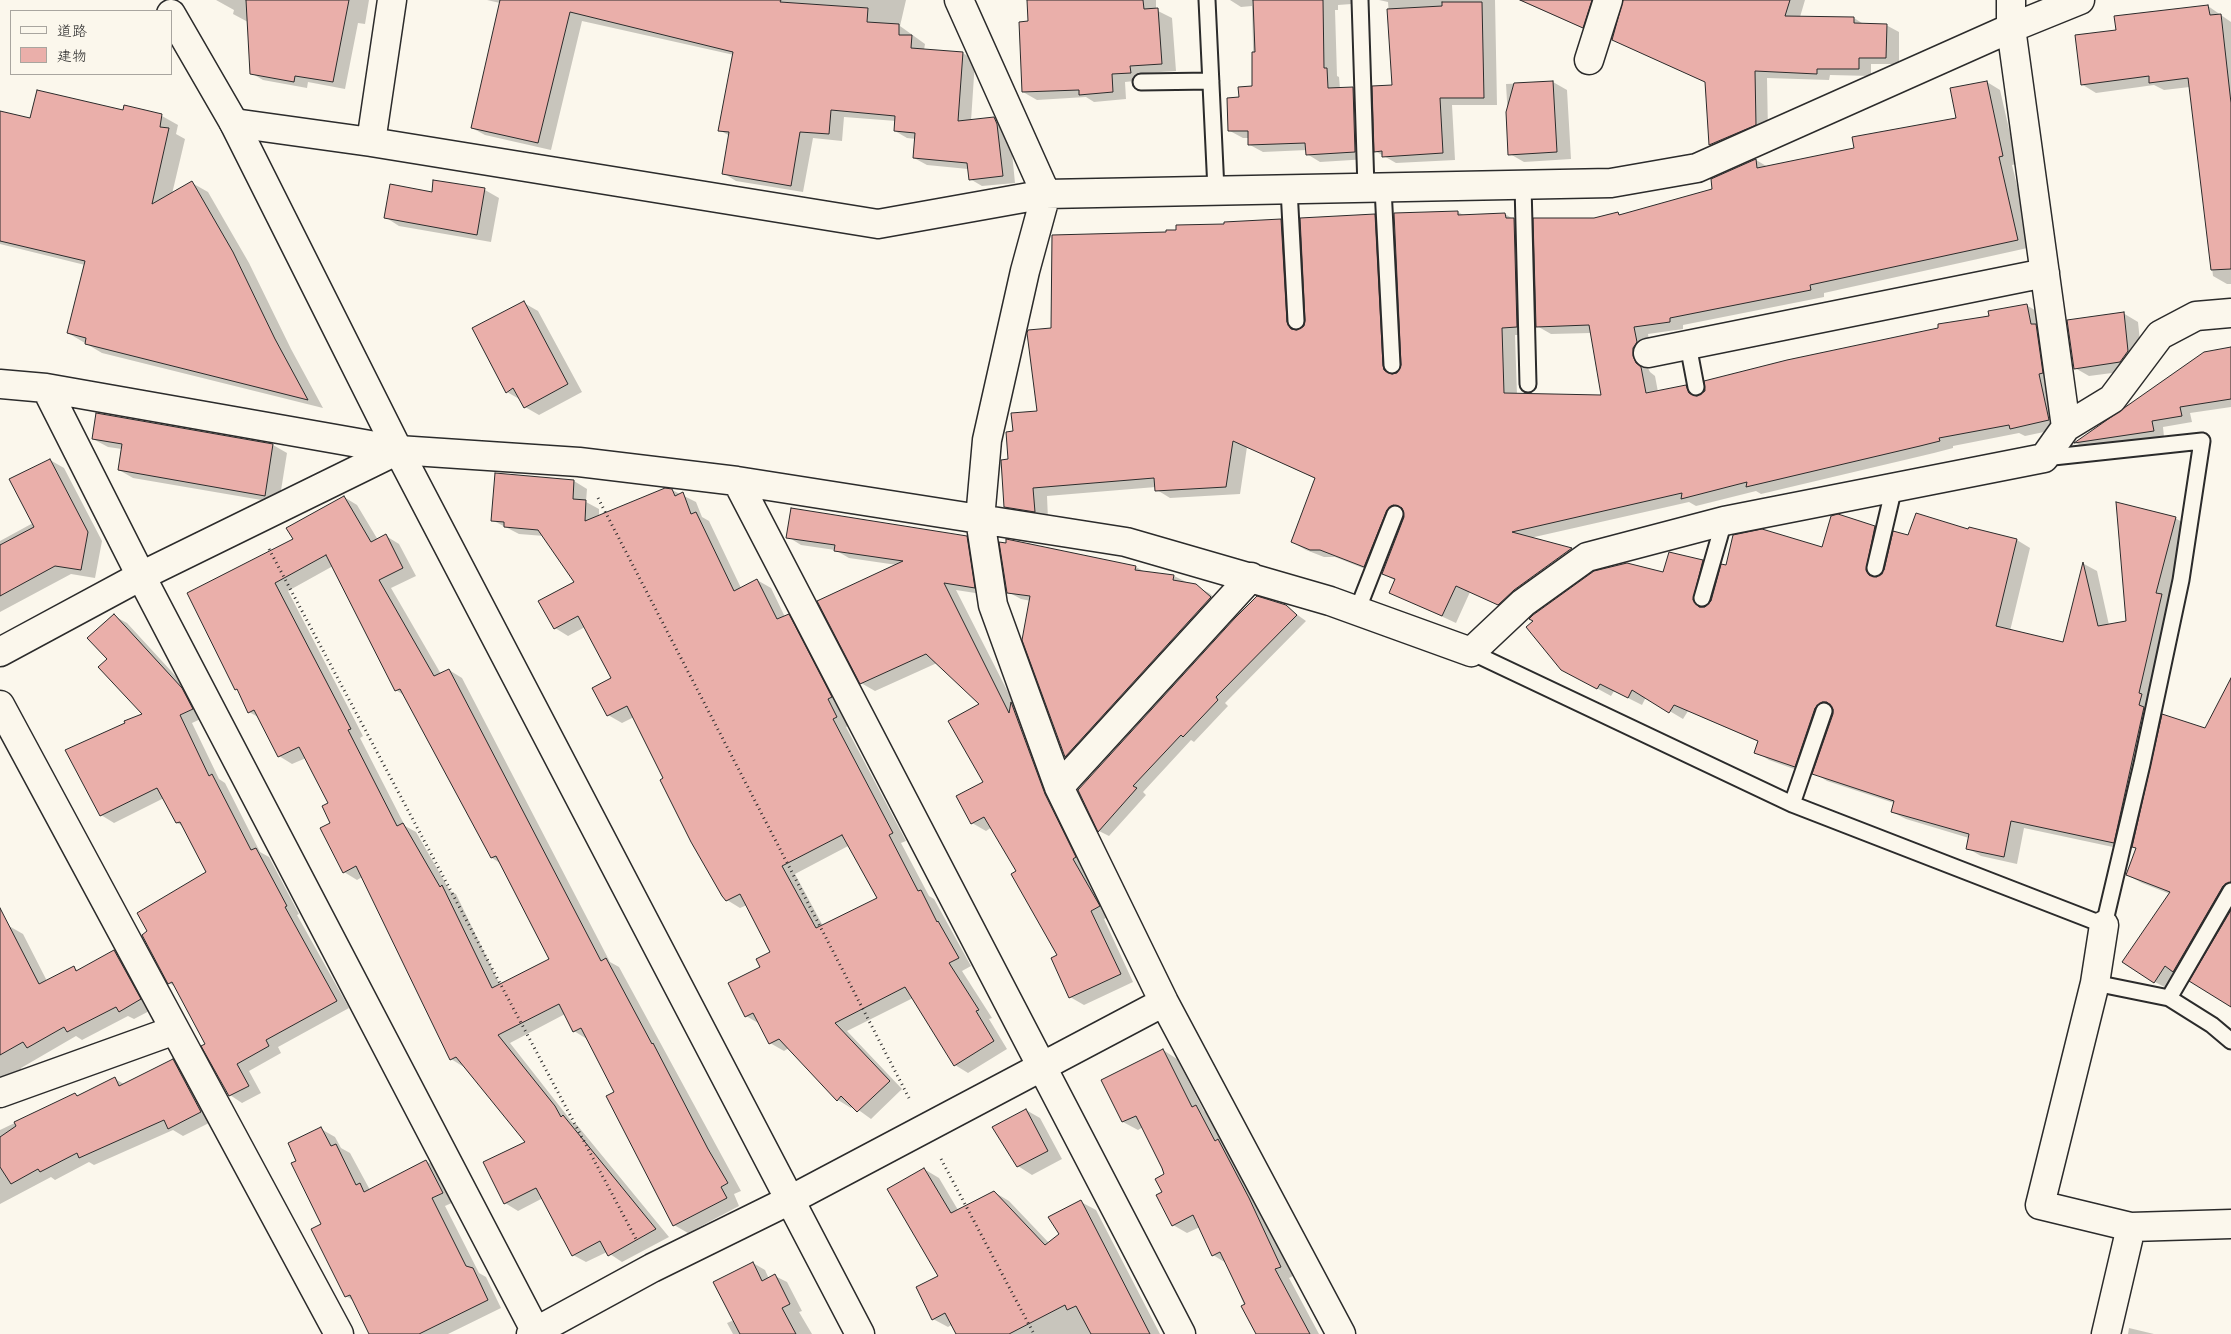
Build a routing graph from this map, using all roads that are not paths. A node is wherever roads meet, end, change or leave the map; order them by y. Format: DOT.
graph roads {
  1 [pos="392,0"];
  2 [pos="959,0"];
  3 [pos="1207,0"];
  4 [pos="1360,0"];
  5 [pos="1608,0"];
  6 [pos="2011,0"];
  7 [pos="2080,0"];
  8 [pos="172,14"];
  9 [pos="2011,28"];
  10 [pos="1589,60"];
  11 [pos="1211,81"];
  12 [pos="1141,82"];
  13 [pos="234,123"];
  14 [pos="371,142"];
  15 [pos="1523,185"];
  16 [pos="1375,188"];
  17 [pos="1289,189"];
  18 [pos="1216,190"];
  19 [pos="1046,194"];
  20 [pos="2044,273"];
  21 [pos="2231,313"];
  22 [pos="1296,321"];
  23 [pos="1688,345"];
  24 [pos="1648,353"];
  25 [pos="1392,365"];
  26 [pos="0,384"];
  27 [pos="1528,384"];
  28 [pos="1696,387"];
  29 [pos="46,388"];
  30 [pos="2066,427"];
  31 [pos="398,450"];
  32 [pos="2044,458"];
  33 [pos="737,481"];
  34 [pos="1894,487"];
  35 [pos="1395,514"];
  36 [pos="980,519"];
  37 [pos="1724,521"];
  38 [pos="1876,568"];
  39 [pos="141,576"];
  40 [pos="1251,577"];
  41 [pos="1702,598"];
  42 [pos="1357,611"];
  43 [pos="0,652"];
  44 [pos="1471,652"];
  45 [pos="0,705"];
  46 [pos="1824,711"];
  47 [pos="1059,787"];
  48 [pos="1792,804"];
  49 [pos="2231,891"];
  50 [pos="2104,925"];
  51 [pos="2095,982"];
  52 [pos="2169,998"];
  53 [pos="1164,1002"];
  54 [pos="175,1030"];
  55 [pos="2231,1041"];
  56 [pos="1042,1067"];
  57 [pos="0,1093"];
  58 [pos="790,1200"];
  59 [pos="2231,1224"];
  60 [pos="2131,1227"];
  61 [pos="535,1333"];
  62 [pos="339,1334"];
  63 [pos="860,1334"];
  64 [pos="1182,1334"];
  65 [pos="1341,1334"];
  66 [pos="2106,1334"];
  1 -- 14 [label="street"];
  2 -- 19 [label="street"];
  3 -- 11 [label="lane"];
  4 -- 16 [label="lane"];
  5 -- 10 [label="street"];
  6 -- 9 [label="street"];
  7 -- 9 [label="street"];
  8 -- 13 [label="street"];
  9 -- 15 [label="street"];
  9 -- 20 [label="street"];
  11 -- 12 [label="lane"];
  11 -- 18 [label="lane"];
  13 -- 14 [label="street"];
  13 -- 31 [label="street"];
  14 -- 19 [label="street"];
  15 -- 16 [label="street"];
  15 -- 27 [label="lane"];
  16 -- 17 [label="street"];
  16 -- 25 [label="lane"];
  17 -- 18 [label="street"];
  17 -- 22 [label="lane"];
  18 -- 19 [label="street"];
  19 -- 36 [label="street"];
  20 -- 23 [label="street"];
  20 -- 30 [label="street"];
  21 -- 30 [label="street"];
  23 -- 24 [label="street"];
  23 -- 28 [label="lane"];
  26 -- 29 [label="street"];
  29 -- 31 [label="street"];
  29 -- 39 [label="street"];
  30 -- 32 [label="street"];
  31 -- 33 [label="street"];
  31 -- 39 [label="street"];
  31 -- 58 [label="street"];
  32 -- 34 [label="street"];
  32 -- 50 [label="lane"];
  33 -- 36 [label="street"];
  33 -- 56 [label="street"];
  34 -- 37 [label="street"];
  34 -- 38 [label="lane"];
  35 -- 42 [label="lane"];
  36 -- 40 [label="street"];
  36 -- 47 [label="street"];
  37 -- 41 [label="lane"];
  37 -- 44 [label="street"];
  39 -- 43 [label="street"];
  39 -- 61 [label="street"];
  40 -- 42 [label="street"];
  40 -- 47 [label="street"];
  42 -- 44 [label="street"];
  44 -- 48 [label="lane"];
  45 -- 54 [label="street"];
  46 -- 48 [label="lane"];
  47 -- 53 [label="street"];
  48 -- 50 [label="lane"];
  49 -- 52 [label="lane"];
  50 -- 51 [label="street"];
  51 -- 52 [label="lane"];
  51 -- 60 [label="street"];
  52 -- 55 [label="lane"];
  53 -- 56 [label="street"];
  53 -- 65 [label="street"];
  54 -- 57 [label="street"];
  54 -- 62 [label="street"];
  56 -- 58 [label="street"];
  56 -- 64 [label="street"];
  58 -- 61 [label="street"];
  58 -- 63 [label="street"];
  59 -- 60 [label="street"];
  60 -- 66 [label="street"];
}
